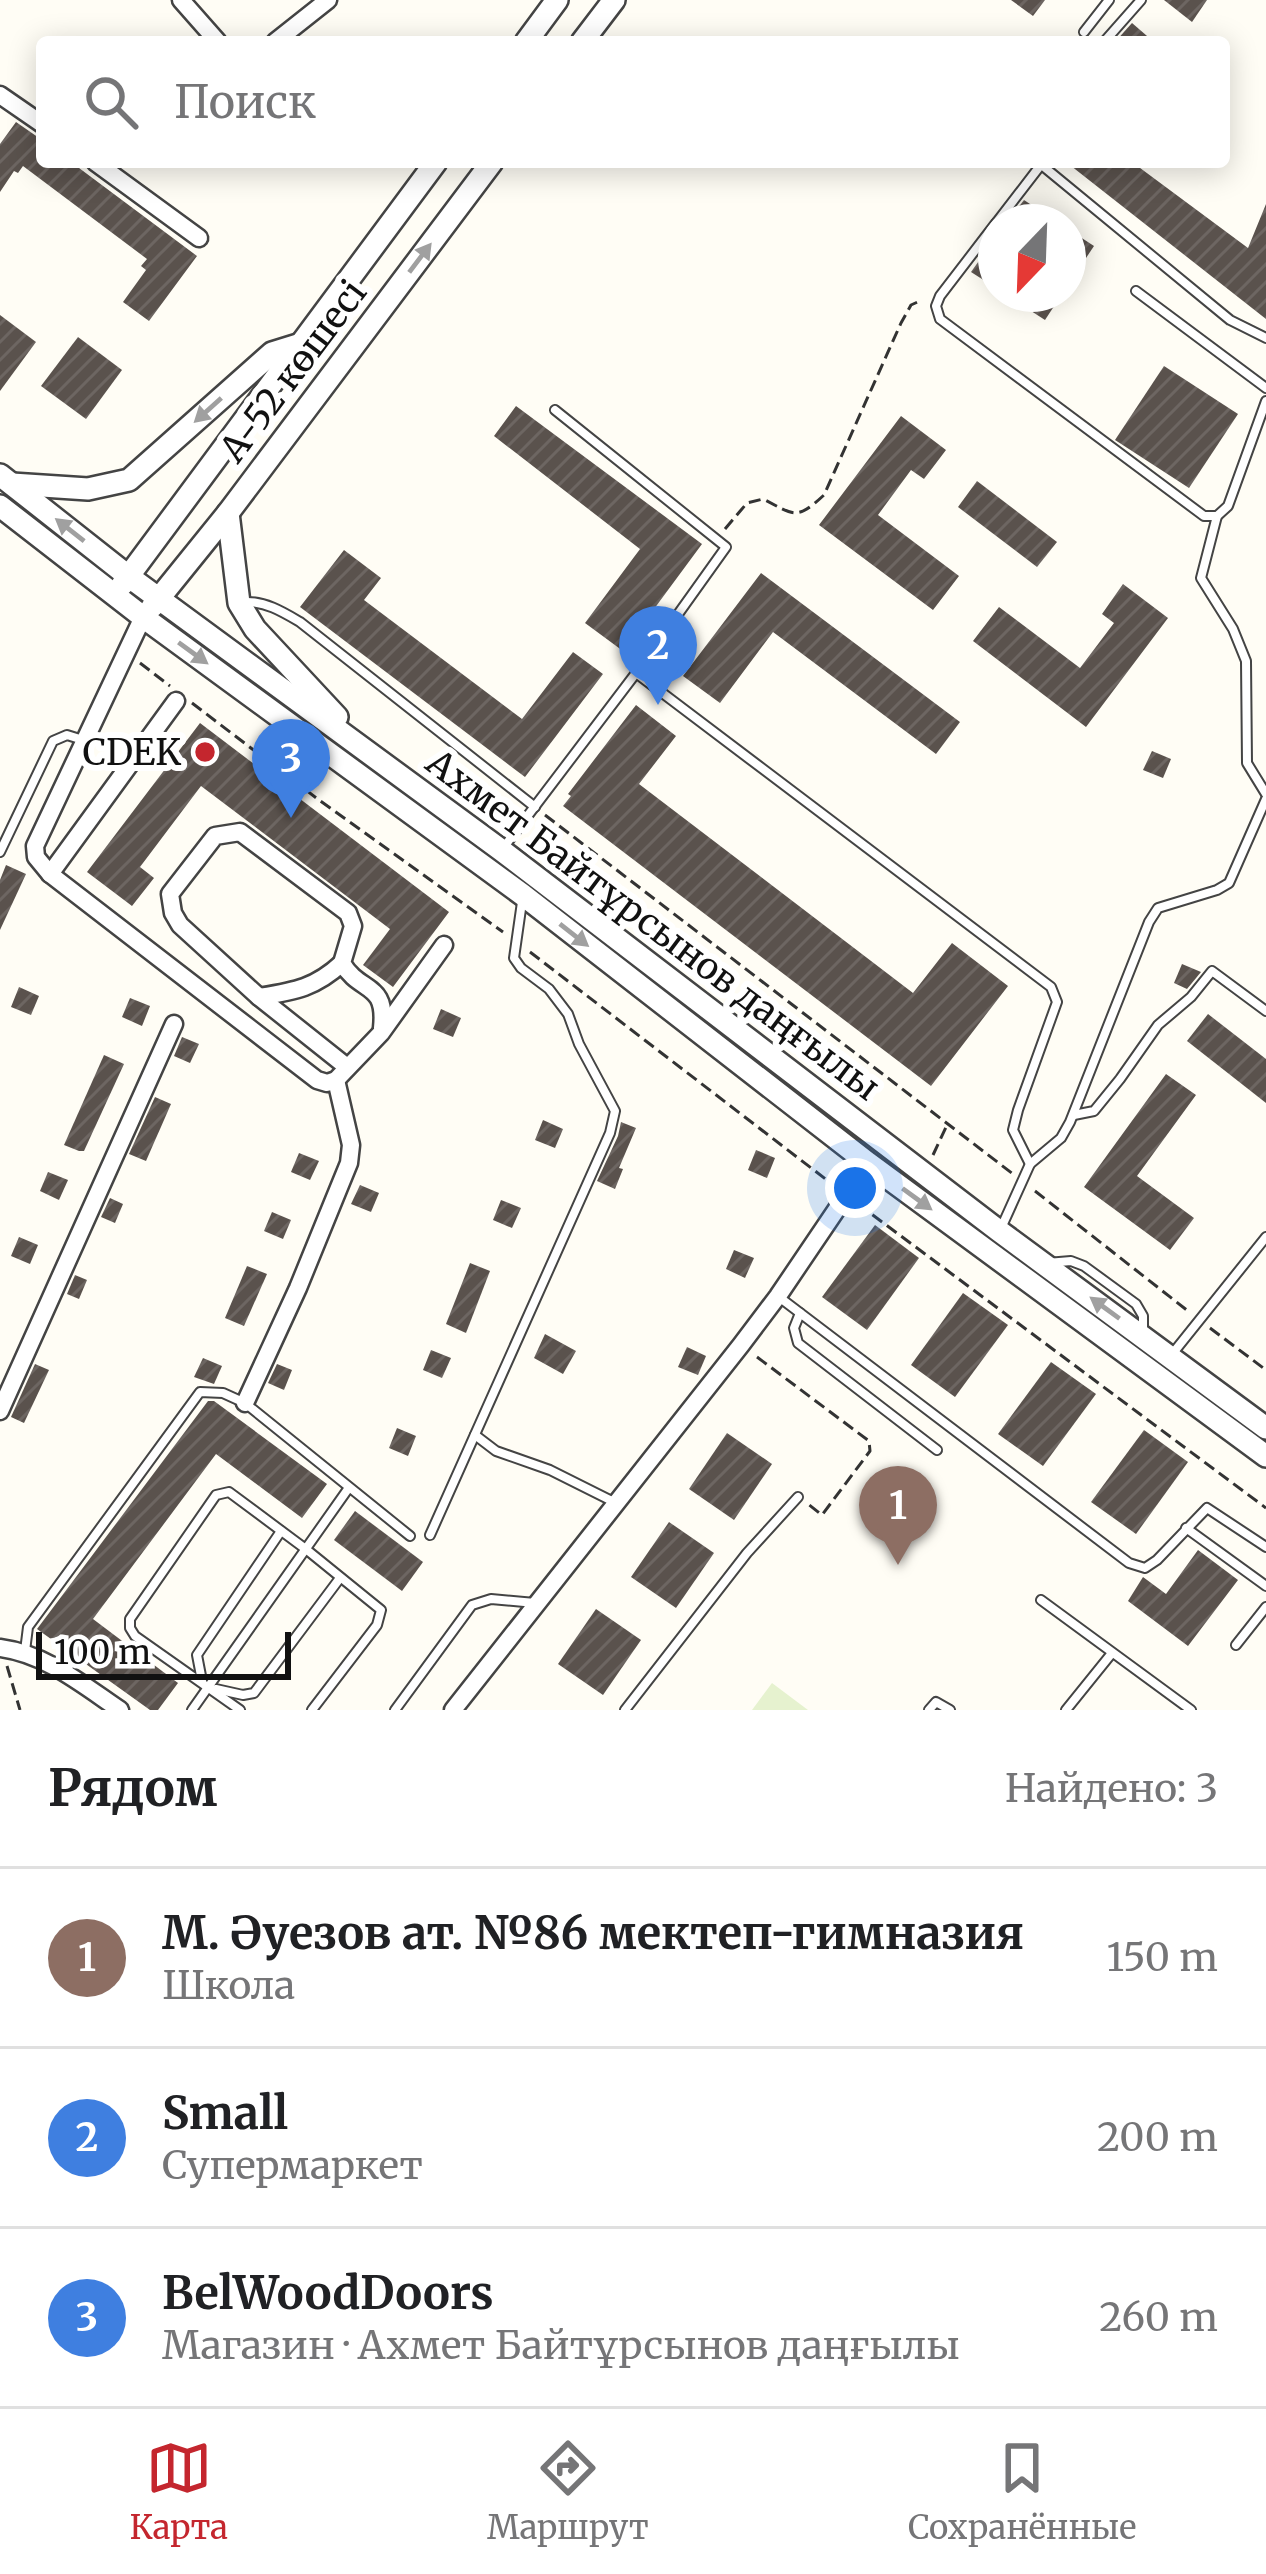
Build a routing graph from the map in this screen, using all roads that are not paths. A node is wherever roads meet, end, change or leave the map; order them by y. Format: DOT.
graph roads {
  1 [pos="181,0"];
  2 [pos="328,0"];
  3 [pos="557,0"];
  4 [pos="614,0"];
  5 [pos="1108,0"];
  6 [pos="1141,0"];
  7 [pos="1084,32"];
  8 [pos="213,36"];
  9 [pos="283,36"];
  10 [pos="530,36"];
  11 [pos="587,36"];
  12 [pos="1109,36"];
  13 [pos="0,95"];
  14 [pos="36,120"];
  15 [pos="103,168"];
  16 [pos="432,168"];
  17 [pos="487,168"];
  18 [pos="1036,168"];
  19 [pos="1044,168"];
  20 [pos="1010,204"];
  21 [pos="199,238"];
  22 [pos="978,246"];
  23 [pos="1136,292"];
  24 [pos="1266,338"];
  25 [pos="301,344"];
  26 [pos="1266,388"];
  27 [pos="1266,401"];
  28 [pos="555,410"];
  29 [pos="6,480"];
  30 [pos="2,511"];
  31 [pos="228,513"];
  32 [pos="1217,516"];
  33 [pos="121,585"];
  34 [pos="238,603"];
  35 [pos="151,608"];
  36 [pos="637,673"];
  37 [pos="176,701"];
  38 [pos="345,734"];
  39 [pos="85,741"];
  40 [pos="1266,796"];
  41 [pos="535,807"];
  42 [pos="501,850"];
  43 [pos="0,852"];
  44 [pos="50,874"];
  45 [pos="523,896"];
  46 [pos="444,945"];
  47 [pos="342,962"];
  48 [pos="260,997"];
  49 [pos="1266,1011"];
  50 [pos="174,1024"];
  51 [pos="381,1033"];
  52 [pos="341,1074"];
  53 [pos="1072,1115"];
  54 [pos="868,1163"];
  55 [pos="1030,1164"];
  56 [pos="999,1232"];
  57 [pos="1266,1237"];
  58 [pos="778,1296"];
  59 [pos="800,1313"];
  60 [pos="1170,1356"];
  61 [pos="1208,1399"];
  62 [pos="245,1403"];
  63 [pos="0,1412"];
  64 [pos="1266,1428"];
  65 [pos="475,1435"];
  66 [pos="937,1450"];
  67 [pos="1266,1456"];
  68 [pos="348,1489"];
  69 [pos="798,1496"];
  70 [pos="616,1503"];
  71 [pos="1186,1528"];
  72 [pos="281,1531"];
  73 [pos="430,1535"];
  74 [pos="410,1536"];
  75 [pos="1266,1547"];
  76 [pos="307,1550"];
  77 [pos="340,1577"];
  78 [pos="1266,1586"];
  79 [pos="1041,1600"];
  80 [pos="537,1603"];
  81 [pos="1266,1606"];
  82 [pos="1236,1645"];
  83 [pos="1,1648"];
  84 [pos="25,1652"];
  85 [pos="1112,1653"];
  86 [pos="205,1685"];
  87 [pos="120,1710"];
  88 [pos="192,1710"];
  89 [pos="240,1710"];
  90 [pos="312,1710"];
  91 [pos="395,1710"];
  92 [pos="453,1710"];
  93 [pos="625,1710"];
  94 [pos="928,1710"];
  95 [pos="950,1710"];
  96 [pos="1066,1710"];
  97 [pos="1191,1710"];
  1 -- 8 [label="street"];
  2 -- 9 [label="street"];
  3 -- 10 [label="street"];
  4 -- 11 [label="street"];
  5 -- 7 [label="lane"];
  6 -- 12 [label="lane"];
  13 -- 14 [label="street"];
  15 -- 21 [label="street"];
  16 -- 25 [label="street, А-52 көшесі"];
  31 -- 17 [label="street, А-52 көшесі, one-way"];
  18 -- 20 [label="lane"];
  19 -- 24 [label="lane"];
  22 -- 32 [label="lane"];
  23 -- 26 [label="lane"];
  25 -- 29 [label="street, one-way"];
  25 -- 33 [label="street, А-52 көшесі"];
  27 -- 32 [label="lane"];
  28 -- 36 [label="lane"];
  33 -- 29 [label="street, Ахмет Байтұрсынов даңғылы, one-way"];
  30 -- 33 [label="street, Ахмет Байтұрсынов даңғылы"];
  31 -- 34 [label="street"];
  31 -- 35 [label="street, А-52 көшесі"];
  32 -- 40 [label="lane"];
  33 -- 35 [label="street, Ахмет Байтұрсынов даңғылы"];
  34 -- 38 [label="street"];
  34 -- 41 [label="lane"];
  35 -- 38 [label="street, Ахмет Байтұрсынов даңғылы"];
  35 -- 39 [label="street"];
  35 -- 45 [label="street, Ахмет Байтұрсынов даңғылы, one-way"];
  36 -- 41 [label="lane"];
  36 -- 55 [label="lane"];
  37 -- 44 [label="street"];
  38 -- 42 [label="street, Ахмет Байтұрсынов даңғылы"];
  39 -- 43 [label="lane"];
  39 -- 44 [label="street"];
  40 -- 53 [label="lane"];
  41 -- 42 [label="lane"];
  42 -- 56 [label="street, Ахмет Байтұрсынов даңғылы"];
  44 -- 52 [label="street"];
  45 -- 54 [label="street, Ахмет Байтұрсынов даңғылы, one-way"];
  45 -- 65 [label="lane"];
  46 -- 51 [label="street"];
  47 -- 48 [label="street"];
  47 -- 48 [label="street"];
  47 -- 51 [label="street"];
  48 -- 52 [label="street"];
  49 -- 53 [label="lane"];
  50 -- 63 [label="street"];
  51 -- 52 [label="street"];
  52 -- 62 [label="street"];
  53 -- 55 [label="lane"];
  54 -- 58 [label="street"];
  54 -- 61 [label="street, Ахмет Байтұрсынов даңғылы, one-way"];
  55 -- 56 [label="lane"];
  56 -- 60 [label="street, Ахмет Байтұрсынов даңғылы"];
  57 -- 60 [label="lane"];
  58 -- 59 [label="lane"];
  58 -- 70 [label="street"];
  59 -- 66 [label="lane"];
  59 -- 71 [label="lane"];
  60 -- 61 [label="street, Ахмет Байтұрсынов даңғылы"];
  61 -- 64 [label="street, Ахмет Байтұрсынов даңғылы"];
  61 -- 67 [label="street, Ахмет Байтұрсынов даңғылы"];
  62 -- 68 [label="lane"];
  62 -- 84 [label="lane"];
  65 -- 70 [label="lane"];
  65 -- 73 [label="lane"];
  68 -- 74 [label="lane"];
  68 -- 76 [label="lane"];
  69 -- 93 [label="lane"];
  70 -- 80 [label="street"];
  71 -- 75 [label="lane"];
  71 -- 78 [label="lane"];
  72 -- 76 [label="lane"];
  72 -- 86 [label="lane"];
  72 -- 86 [label="lane"];
  76 -- 77 [label="lane"];
  76 -- 86 [label="lane"];
  77 -- 86 [label="lane"];
  77 -- 90 [label="lane"];
  79 -- 85 [label="lane"];
  80 -- 91 [label="lane"];
  80 -- 92 [label="street"];
  81 -- 82 [label="lane"];
  83 -- 84 [label="street"];
  84 -- 87 [label="street"];
  85 -- 96 [label="lane"];
  85 -- 97 [label="lane"];
  86 -- 88 [label="lane"];
  86 -- 89 [label="lane"];
  94 -- 95 [label="lane"];
}
